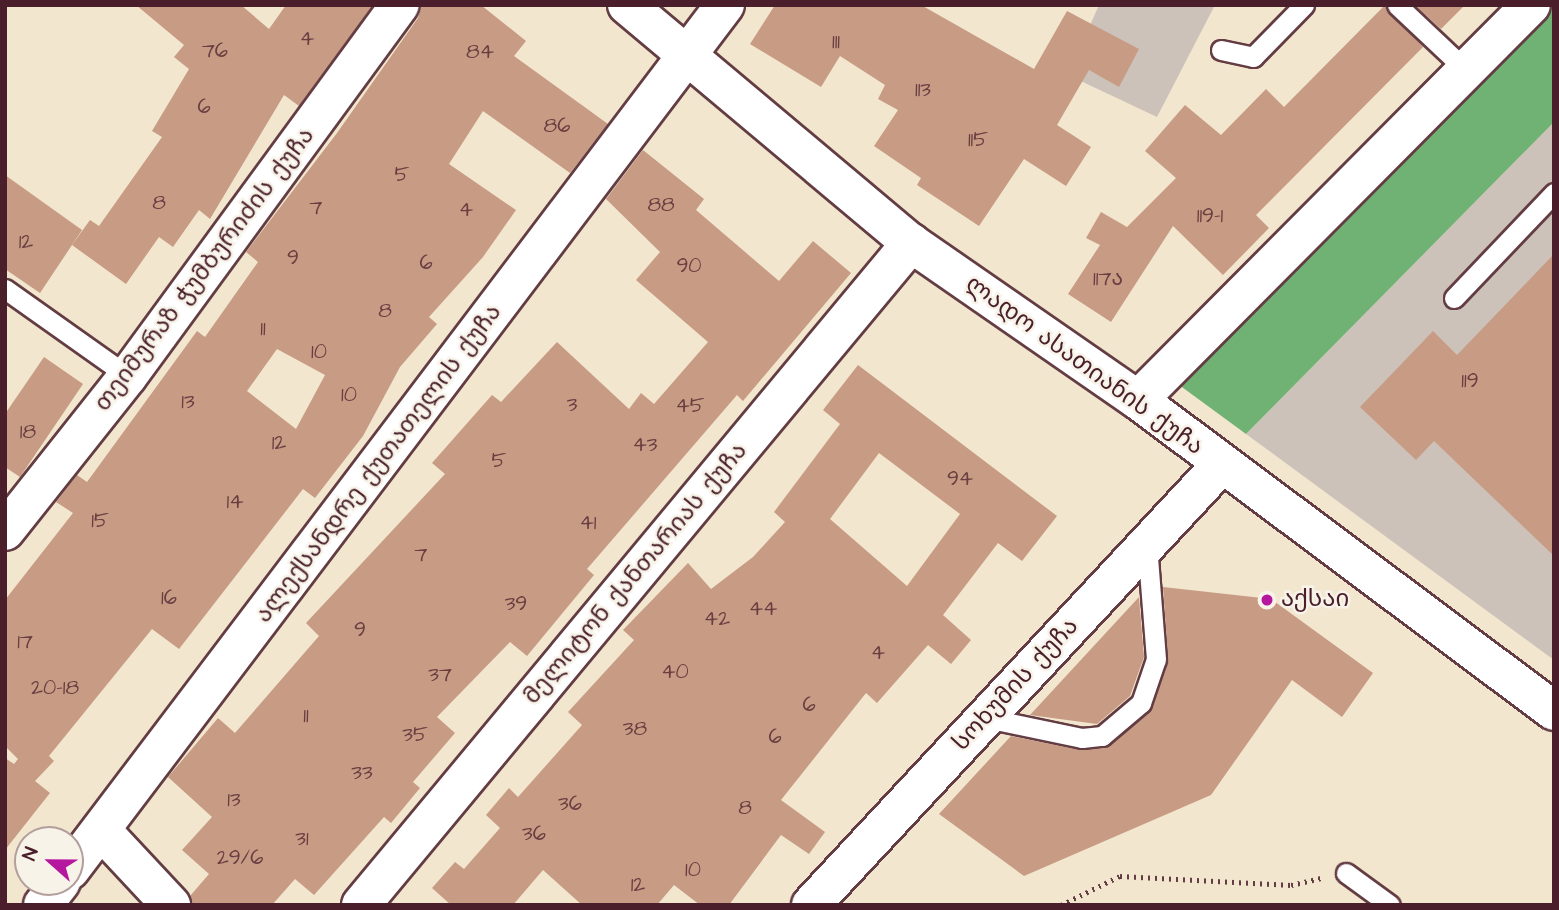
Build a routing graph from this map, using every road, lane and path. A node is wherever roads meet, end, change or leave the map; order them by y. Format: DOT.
graph roads {
  1 [pos="400,5"];
  2 [pos="627,5"];
  3 [pos="725,5"];
  4 [pos="1304,5"];
  5 [pos="1397,5"];
  6 [pos="1531,5"];
  7 [pos="1221,50"];
  8 [pos="688,57"];
  9 [pos="1467,71"];
  10 [pos="1554,193"];
  11 [pos="911,243"];
  12 [pos="5,289"];
  13 [pos="1454,298"];
  14 [pos="128,376"];
  15 [pos="1138,400"];
  16 [pos="1221,465"];
  17 [pos="5,531"];
  18 [pos="1147,544"];
  19 [pos="1554,712"];
  20 [pos="986,718"];
  21 [pos="101,830"];
  22 [pos="84,852"];
  23 [pos="1346,873"];
  24 [pos="171,905"];
  25 [pos="361,905"];
  26 [pos="811,905"];
  27 [pos="1060,905"];
  28 [pos="1390,905"];
  1 -- 14 [label="street, თეიმურაზ ჭუმბურიძის ქუჩა"];
  2 -- 8 [label="street, ლადო ასათიანის ქუჩა"];
  3 -- 8 [label="street, ალექსანდრე ქუთათელის ქუჩა"];
  4 -- 7 [label="lane"];
  5 -- 9 [label="lane"];
  6 -- 9 [label="street"];
  8 -- 11 [label="street, ლადო ასათიანის ქუჩა"];
  8 -- 21 [label="street, ალექსანდრე ქუთათელის ქუჩა"];
  9 -- 15 [label="street"];
  10 -- 13 [label="lane"];
  11 -- 15 [label="street, ლადო ასათიანის ქუჩა"];
  11 -- 25 [label="street, მელიტონ ქანთარიას ქუჩა"];
  12 -- 14 [label="lane"];
  14 -- 17 [label="street, თეიმურაზ ჭუმბურიძის ქუჩა"];
  15 -- 16 [label="street, ლადო ასათიანის ქუჩა"];
  16 -- 18 [label="street, სოხუმის ქუჩა"];
  16 -- 19 [label="street, ლადო ასათიანის ქუჩა"];
  18 -- 20 [label="street, სოხუმის ქუჩა"];
  18 -- 20 [label="lane"];
  20 -- 26 [label="street, სოხუმის ქუჩა"];
  21 -- 22 [label="street, ალექსანდრე ქუთათელის ქუჩა"];
  21 -- 24 [label="street"];
  23 -- 27 [label="path"];
  23 -- 28 [label="lane"];
}
